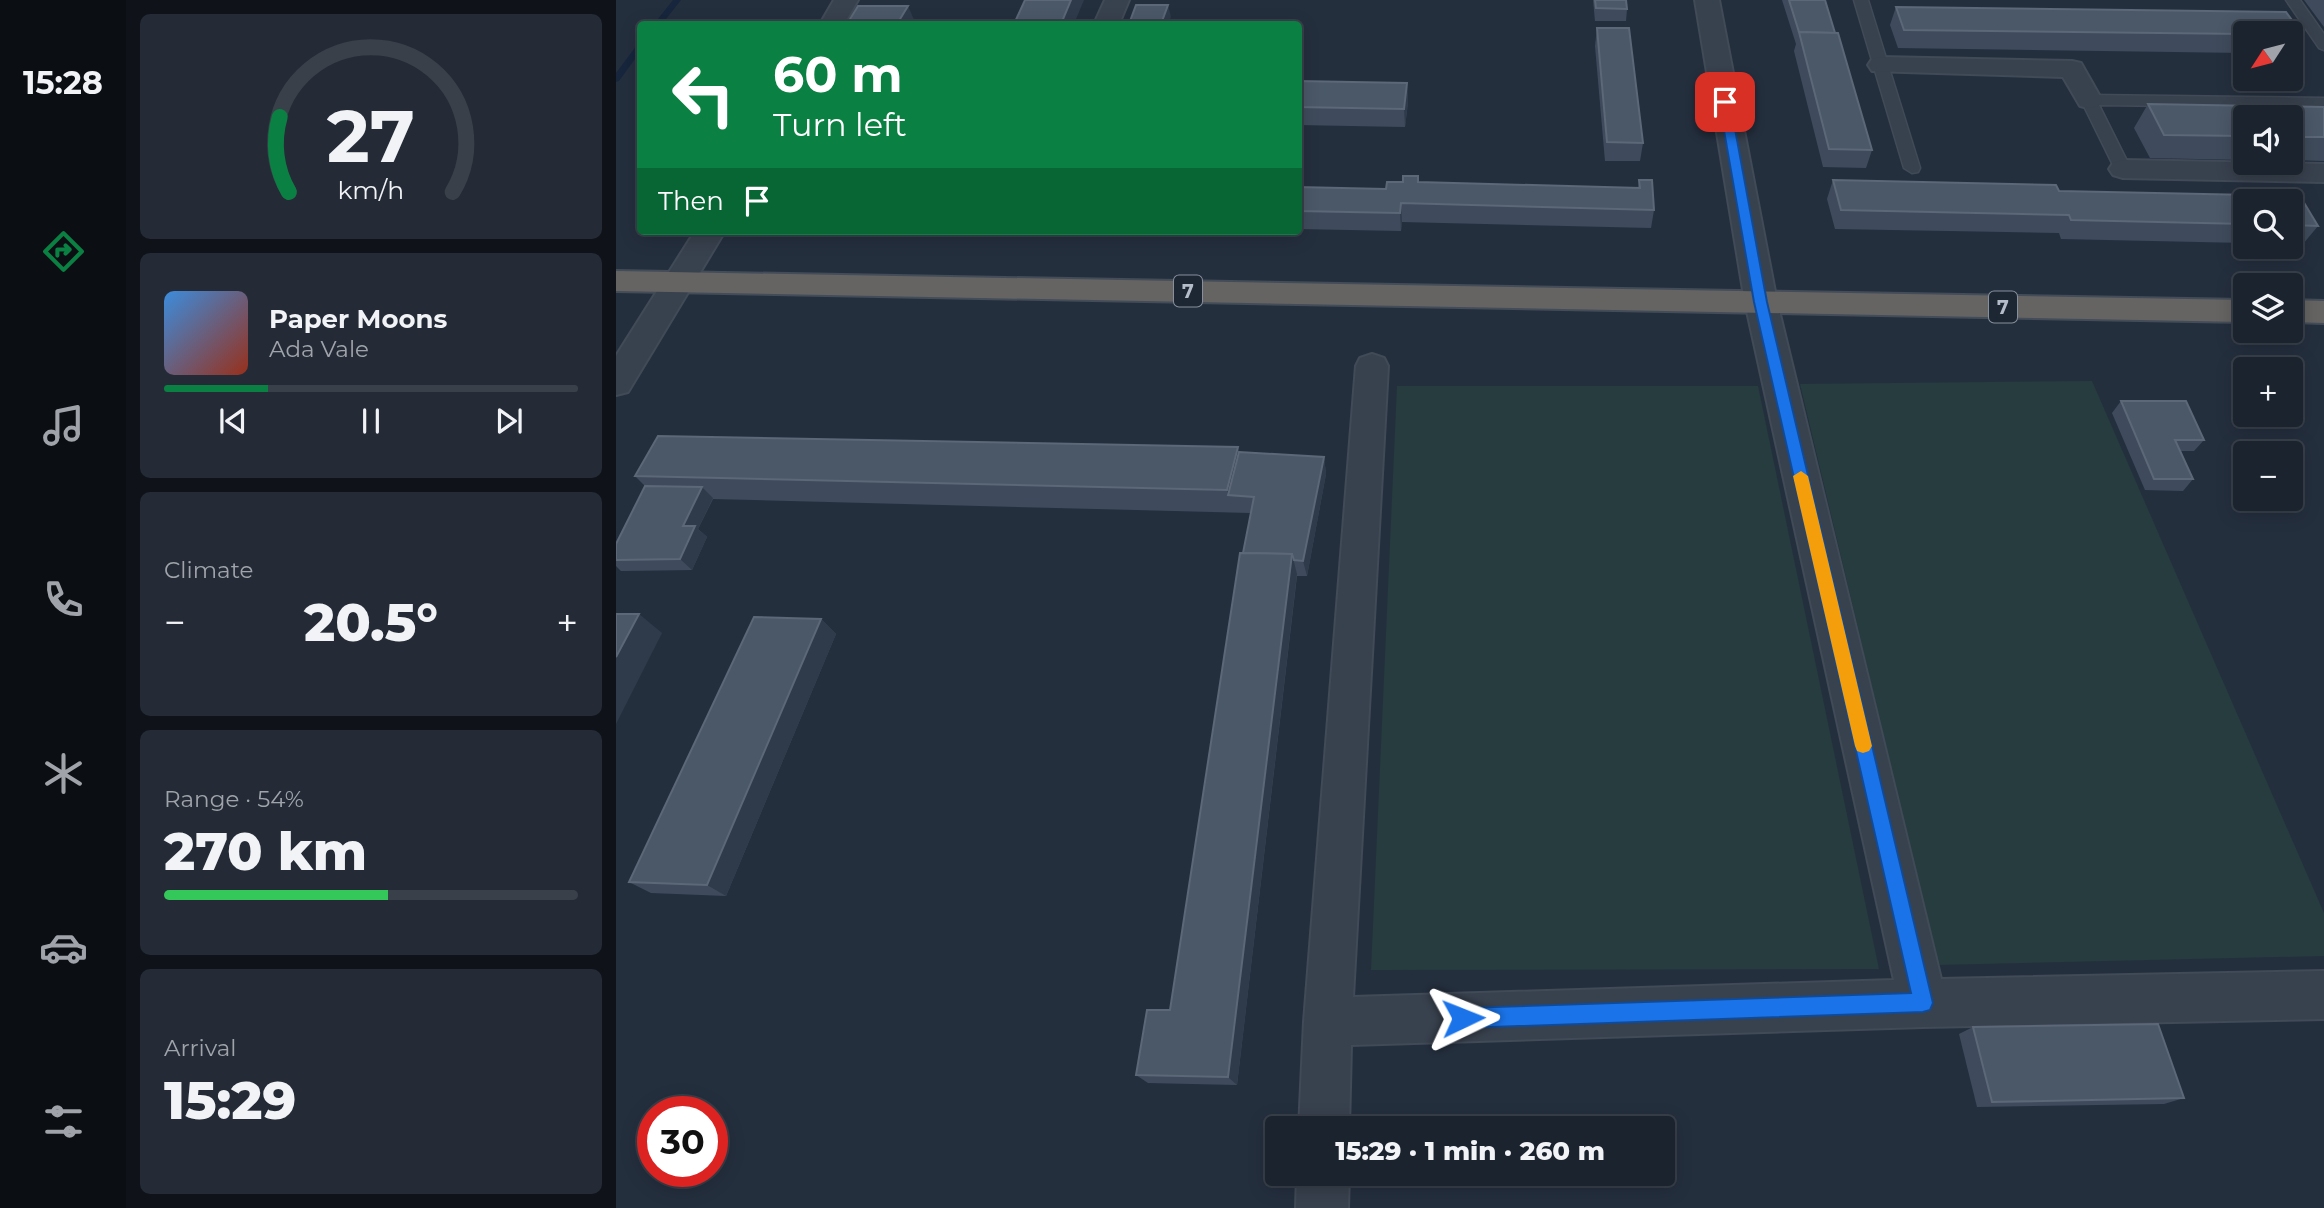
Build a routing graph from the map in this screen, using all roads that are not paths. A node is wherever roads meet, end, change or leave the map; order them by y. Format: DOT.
graph roads {
  1 [pos="846,0"];
  2 [pos="1117,0"];
  3 [pos="1707,0"];
  4 [pos="1861,0"];
  5 [pos="2293,0"];
  6 [pos="834,21"];
  7 [pos="1108,21"];
  8 [pos="2324,45"];
  9 [pos="1881,65"];
  10 [pos="2089,100"];
  11 [pos="2324,103"];
  12 [pos="1912,167"];
  13 [pos="2123,169"];
  14 [pos="2324,173"];
  15 [pos="708,235"];
  16 [pos="616,281"];
  17 [pos="679,282"];
  18 [pos="1761,302"];
  19 [pos="2233,311"];
  20 [pos="2303,311"];
  21 [pos="2324,312"];
  22 [pos="1372,366"];
  23 [pos="616,383"];
  24 [pos="2324,995"];
  25 [pos="1923,1003"];
  26 [pos="1328,1022"];
  27 [pos="1324,1116"];
  28 [pos="1323,1186"];
  29 [pos="1322,1208"];
  1 -- 6 [label="street"];
  2 -- 7 [label="street"];
  3 -- 18 [label="street"];
  4 -- 9 [label="lane"];
  5 -- 8 [label="lane"];
  9 -- 10 [label="street"];
  9 -- 12 [label="lane"];
  10 -- 11 [label="lane"];
  10 -- 13 [label="lane"];
  13 -- 14 [label="street"];
  15 -- 17 [label="street"];
  16 -- 17 [label="highway, 7"];
  17 -- 18 [label="highway, 7"];
  17 -- 23 [label="street"];
  18 -- 19 [label="highway, 7"];
  18 -- 25 [label="street"];
  20 -- 21 [label="highway"];
  22 -- 26 [label="street"];
  24 -- 25 [label="street"];
  25 -- 26 [label="street"];
  26 -- 27 [label="street"];
  28 -- 29 [label="street"];
}
